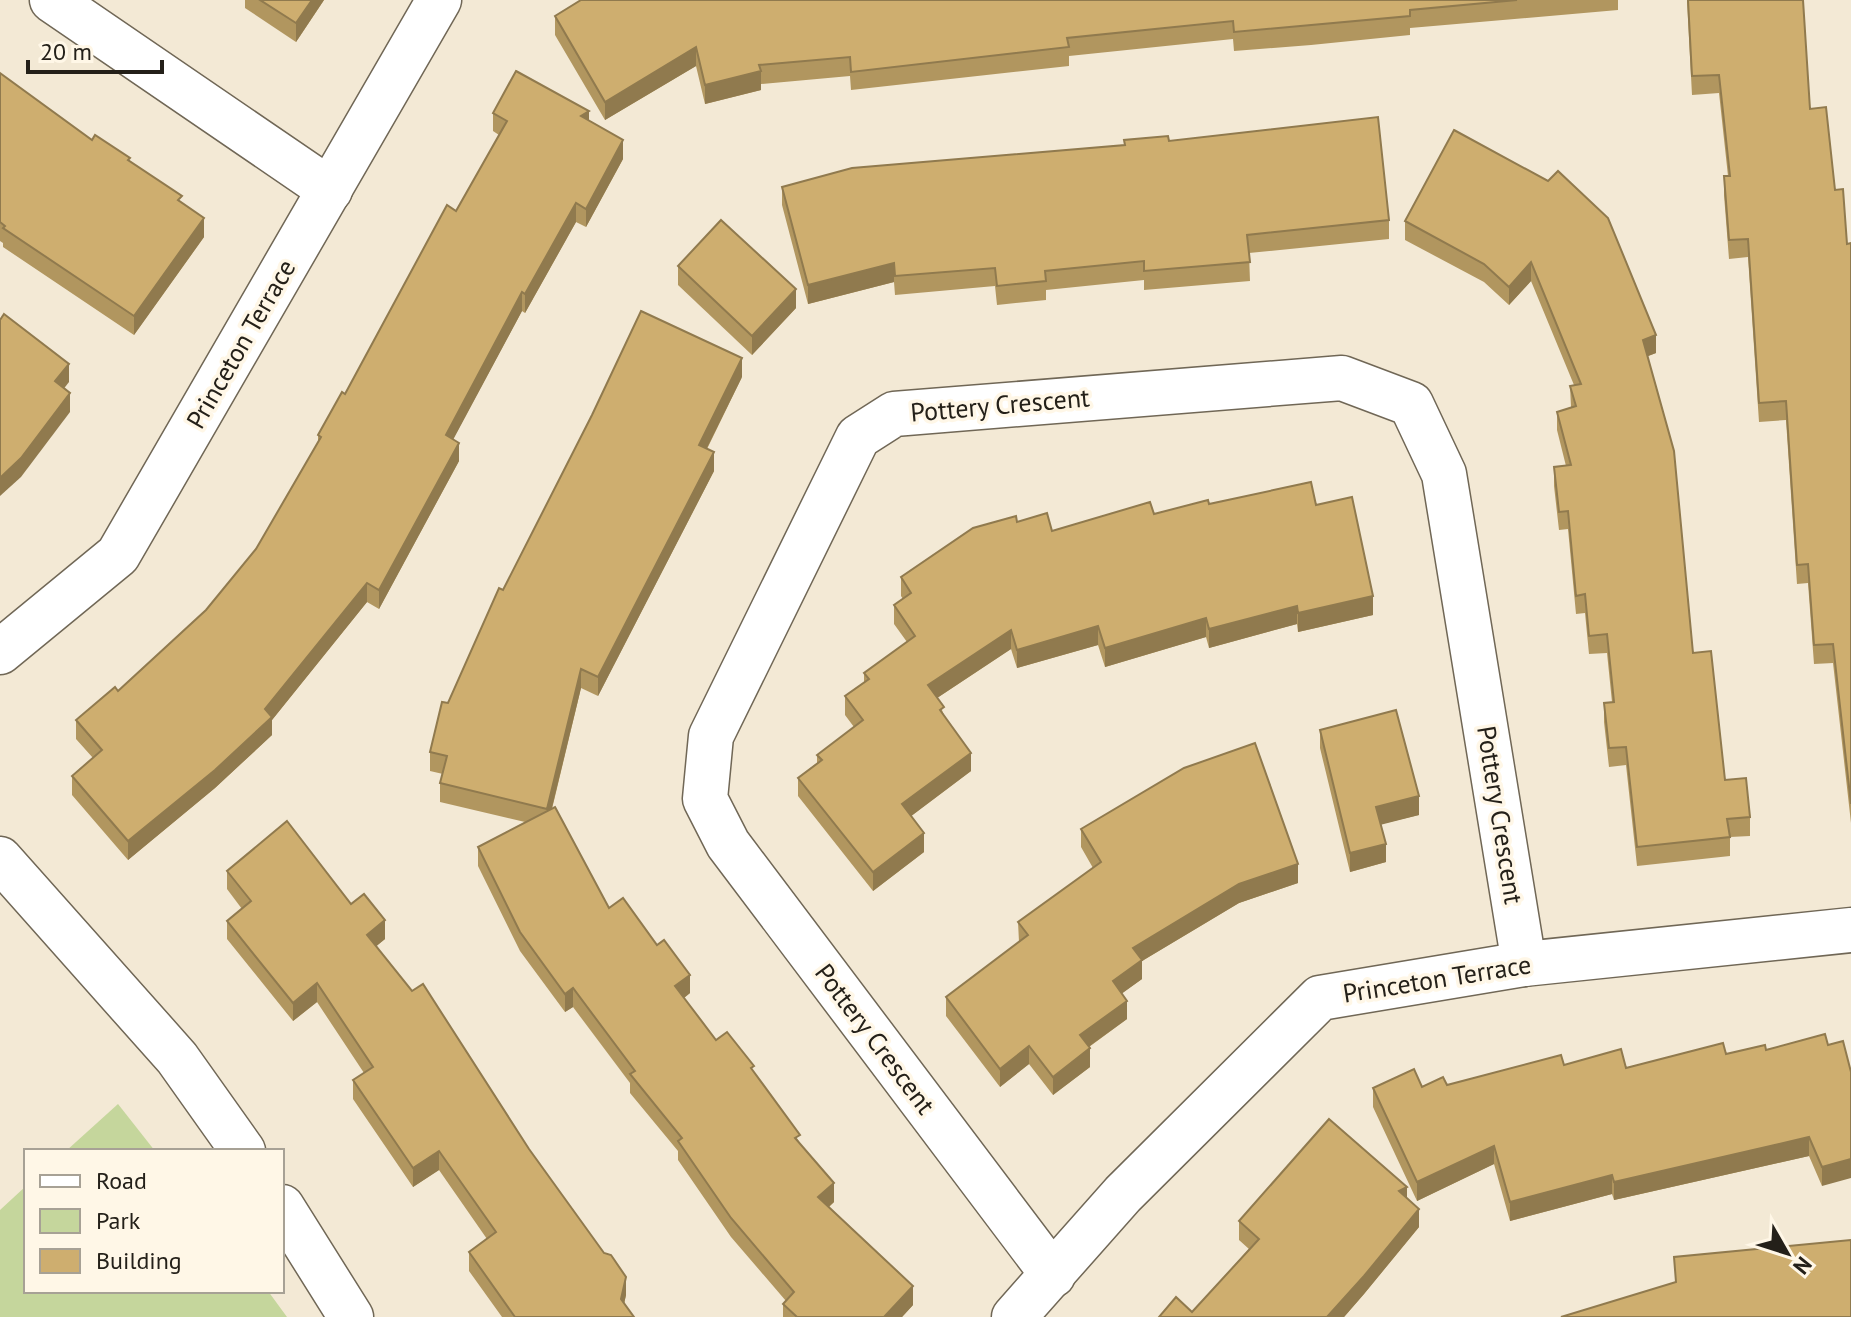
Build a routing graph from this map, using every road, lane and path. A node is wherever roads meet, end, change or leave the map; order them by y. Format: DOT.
graph roads {
  1 [pos="52,0"];
  2 [pos="439,0"];
  3 [pos="330,190"];
  4 [pos="0,652"];
  5 [pos="0,859"];
  6 [pos="1851,930"];
  7 [pos="1524,964"];
  8 [pos="242,1149"];
  9 [pos="284,1210"];
  10 [pos="1053,1275"];
  11 [pos="351,1317"];
  12 [pos="1014,1317"];
  1 -- 3 [label="street"];
  2 -- 3 [label="street, Princeton Terrace"];
  3 -- 4 [label="street, Princeton Terrace"];
  5 -- 8 [label="street"];
  6 -- 7 [label="street, Princeton Terrace"];
  7 -- 10 [label="street, Princeton Terrace"];
  7 -- 10 [label="street, Pottery Crescent"];
  9 -- 11 [label="street"];
  10 -- 12 [label="street, Princeton Terrace"];
}
